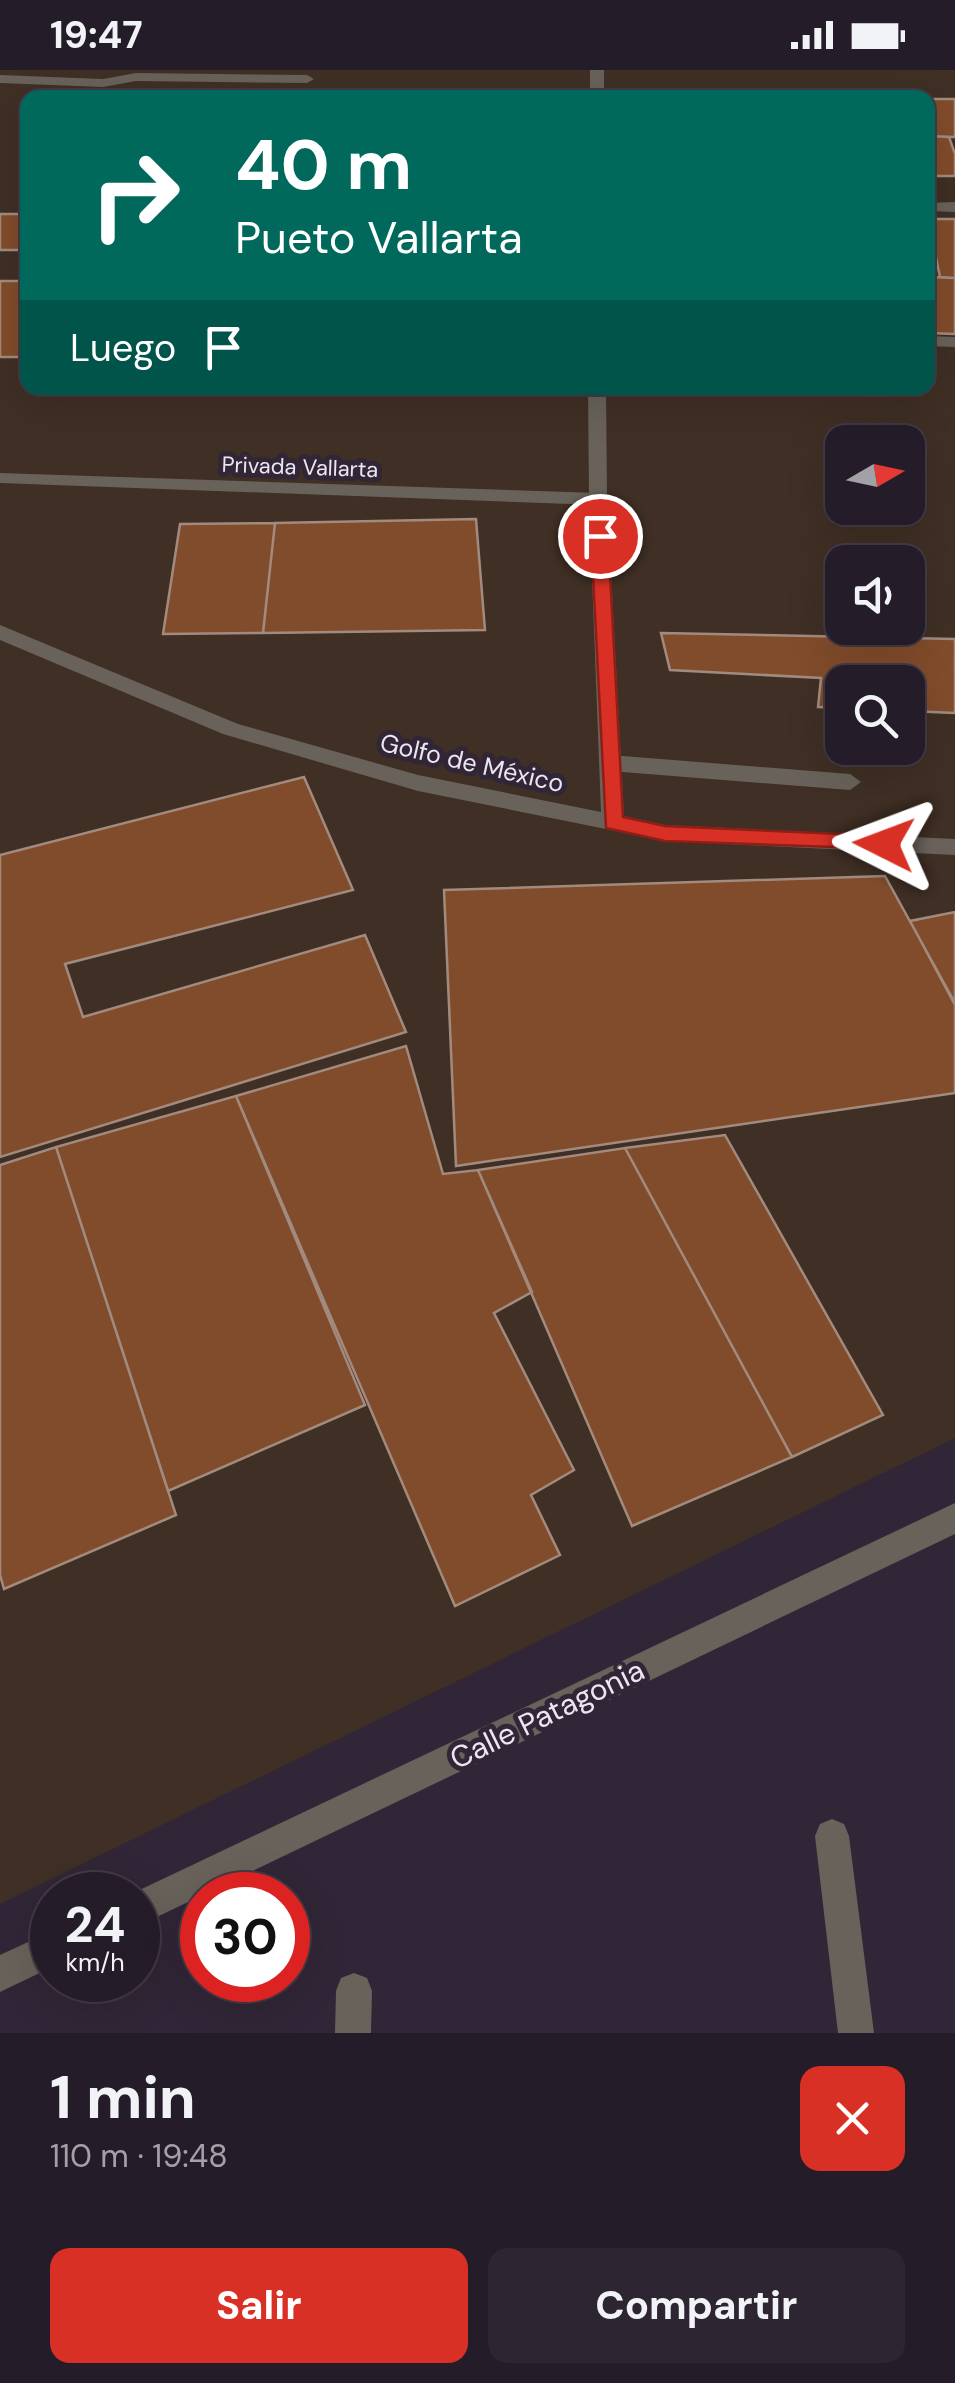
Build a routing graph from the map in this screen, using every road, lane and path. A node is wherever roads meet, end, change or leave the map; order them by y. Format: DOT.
graph roads {
  1 [pos="0,79"];
  2 [pos="307,79"];
  3 [pos="597,395"];
  4 [pos="0,478"];
  5 [pos="598,499"];
  6 [pos="0,632"];
  7 [pos="610,763"];
  8 [pos="850,782"];
  9 [pos="613,822"];
  10 [pos="955,847"];
  11 [pos="955,1518"];
  12 [pos="832,1836"];
  13 [pos="160,1898"];
  14 [pos="30,1960"];
  15 [pos="0,1974"];
  16 [pos="354,1991"];
  17 [pos="354,2033"];
  18 [pos="856,2033"];
  1 -- 2 [label="street"];
  3 -- 5 [label="street"];
  4 -- 5 [label="street, Privada Vallarta"];
  5 -- 7 [label="street"];
  6 -- 9 [label="street, Golfo de México"];
  7 -- 8 [label="street"];
  7 -- 9 [label="street"];
  9 -- 10 [label="street, Golfo de México"];
  11 -- 13 [label="street, Calle Patagonia"];
  12 -- 18 [label="street"];
  14 -- 15 [label="street"];
  16 -- 17 [label="street"];
}
